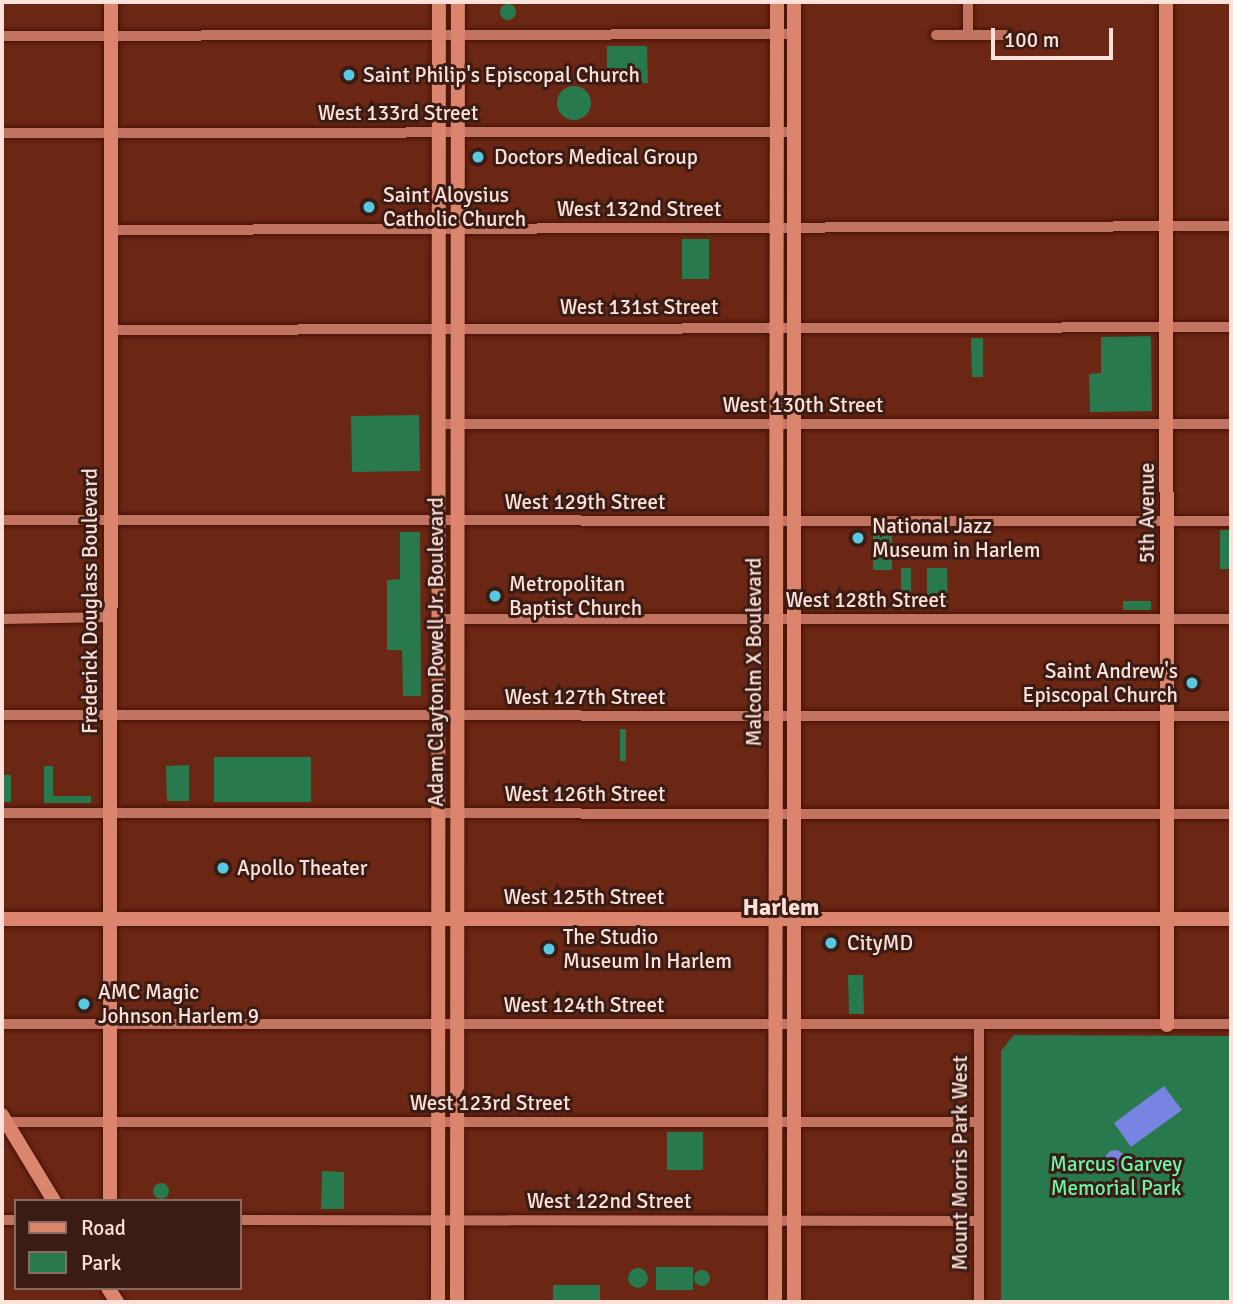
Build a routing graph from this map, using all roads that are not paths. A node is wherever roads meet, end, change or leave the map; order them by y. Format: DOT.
graph roads {
  1 [pos="111,2"];
  2 [pos="439,2"];
  3 [pos="458,2"];
  4 [pos="777,2"];
  5 [pos="794,2"];
  6 [pos="968,2"];
  7 [pos="1166,2"];
  8 [pos="439,34"];
  9 [pos="458,34"];
  10 [pos="776,34"];
  11 [pos="793,34"];
  12 [pos="111,35"];
  13 [pos="936,35"];
  14 [pos="968,35"];
  15 [pos="1008,35"];
  16 [pos="2,36"];
  17 [pos="111,132"];
  18 [pos="438,132"];
  19 [pos="458,132"];
  20 [pos="776,132"];
  21 [pos="793,132"];
  22 [pos="2,134"];
  23 [pos="1167,226"];
  24 [pos="1231,226"];
  25 [pos="776,228"];
  26 [pos="794,228"];
  27 [pos="439,229"];
  28 [pos="458,229"];
  29 [pos="111,230"];
  30 [pos="458,326"];
  31 [pos="775,327"];
  32 [pos="795,327"];
  33 [pos="1167,327"];
  34 [pos="1231,327"];
  35 [pos="438,328"];
  36 [pos="111,330"];
  37 [pos="438,424"];
  38 [pos="457,424"];
  39 [pos="776,424"];
  40 [pos="795,424"];
  41 [pos="1167,424"];
  42 [pos="1231,424"];
  43 [pos="111,519"];
  44 [pos="2,520"];
  45 [pos="795,521"];
  46 [pos="1168,521"];
  47 [pos="1231,521"];
  48 [pos="439,522"];
  49 [pos="457,522"];
  50 [pos="775,522"];
  51 [pos="111,617"];
  52 [pos="1168,618"];
  53 [pos="2,619"];
  54 [pos="438,619"];
  55 [pos="457,619"];
  56 [pos="776,619"];
  57 [pos="795,619"];
  58 [pos="1231,619"];
  59 [pos="111,714"];
  60 [pos="2,715"];
  61 [pos="438,716"];
  62 [pos="458,716"];
  63 [pos="776,716"];
  64 [pos="794,716"];
  65 [pos="1168,716"];
  66 [pos="1231,716"];
  67 [pos="437,813"];
  68 [pos="2,814"];
  69 [pos="111,814"];
  70 [pos="456,814"];
  71 [pos="775,814"];
  72 [pos="793,814"];
  73 [pos="1167,814"];
  74 [pos="1231,814"];
  75 [pos="110,918"];
  76 [pos="439,918"];
  77 [pos="457,918"];
  78 [pos="793,918"];
  79 [pos="2,919"];
  80 [pos="775,919"];
  81 [pos="1166,919"];
  82 [pos="1231,919"];
  83 [pos="2,1024"];
  84 [pos="109,1024"];
  85 [pos="439,1024"];
  86 [pos="457,1024"];
  87 [pos="776,1024"];
  88 [pos="794,1024"];
  89 [pos="1231,1024"];
  90 [pos="979,1025"];
  91 [pos="1167,1025"];
  92 [pos="3,1120"];
  93 [pos="439,1122"];
  94 [pos="457,1122"];
  95 [pos="774,1122"];
  96 [pos="793,1122"];
  97 [pos="978,1122"];
  98 [pos="110,1123"];
  99 [pos="53,1199"];
  100 [pos="110,1199"];
  101 [pos="242,1220"];
  102 [pos="439,1220"];
  103 [pos="457,1220"];
  104 [pos="794,1220"];
  105 [pos="775,1221"];
  106 [pos="979,1221"];
  107 [pos="439,1302"];
  108 [pos="457,1302"];
  109 [pos="775,1302"];
  110 [pos="793,1302"];
  111 [pos="979,1302"];
  1 -- 12 [label="main road, Frederick Douglass Boulevard"];
  2 -- 8 [label="main road, Adam Clayton Powell Jr. Boulevard"];
  3 -- 9 [label="main road, Adam Clayton Powell Jr. Boulevard"];
  4 -- 10 [label="main road, Malcolm X Boulevard"];
  5 -- 11 [label="main road, Malcolm X Boulevard"];
  6 -- 14 [label="street"];
  7 -- 23 [label="main road, 5th Avenue"];
  8 -- 9 [label="street"];
  8 -- 12 [label="street"];
  8 -- 18 [label="main road, Adam Clayton Powell Jr. Boulevard"];
  9 -- 10 [label="street"];
  9 -- 19 [label="main road, Adam Clayton Powell Jr. Boulevard"];
  10 -- 11 [label="street"];
  10 -- 20 [label="main road, Malcolm X Boulevard"];
  11 -- 21 [label="main road, Malcolm X Boulevard"];
  12 -- 16 [label="street"];
  12 -- 17 [label="main road, Frederick Douglass Boulevard"];
  13 -- 14 [label="street"];
  14 -- 15 [label="street"];
  17 -- 18 [label="street, West 133rd Street"];
  17 -- 22 [label="street, West 133rd Street"];
  17 -- 29 [label="main road, Frederick Douglass Boulevard"];
  18 -- 19 [label="street, West 133rd Street"];
  18 -- 27 [label="main road, Adam Clayton Powell Jr. Boulevard"];
  19 -- 20 [label="street, West 133rd Street"];
  19 -- 28 [label="main road, Adam Clayton Powell Jr. Boulevard"];
  20 -- 21 [label="street, West 133rd Street"];
  20 -- 25 [label="main road, Malcolm X Boulevard"];
  21 -- 26 [label="main road, Malcolm X Boulevard"];
  23 -- 24 [label="street, West 132nd Street"];
  23 -- 26 [label="street, West 132nd Street"];
  23 -- 33 [label="main road, 5th Avenue"];
  25 -- 26 [label="street, West 132nd Street"];
  25 -- 28 [label="street, West 132nd Street"];
  25 -- 31 [label="main road, Malcolm X Boulevard"];
  26 -- 32 [label="main road, Malcolm X Boulevard"];
  27 -- 28 [label="street, West 132nd Street"];
  27 -- 29 [label="street, West 132nd Street"];
  27 -- 35 [label="main road, Adam Clayton Powell Jr. Boulevard"];
  28 -- 30 [label="main road, Adam Clayton Powell Jr. Boulevard"];
  29 -- 36 [label="main road, Frederick Douglass Boulevard"];
  30 -- 31 [label="street, West 131st Street"];
  30 -- 35 [label="street, West 131st Street"];
  30 -- 38 [label="main road, Adam Clayton Powell Jr. Boulevard"];
  31 -- 32 [label="street, West 131st Street"];
  31 -- 39 [label="main road, Malcolm X Boulevard"];
  32 -- 33 [label="street, West 131st Street"];
  32 -- 40 [label="main road, Malcolm X Boulevard"];
  33 -- 34 [label="street, West 131st Street"];
  33 -- 41 [label="main road, 5th Avenue"];
  35 -- 36 [label="street, West 131st Street"];
  35 -- 37 [label="main road, Adam Clayton Powell Jr. Boulevard"];
  36 -- 43 [label="main road, Frederick Douglass Boulevard"];
  37 -- 38 [label="street, West 130th Street"];
  37 -- 48 [label="main road, Adam Clayton Powell Jr. Boulevard"];
  38 -- 39 [label="street, West 130th Street"];
  38 -- 49 [label="main road, Adam Clayton Powell Jr. Boulevard"];
  39 -- 40 [label="street, West 130th Street"];
  39 -- 50 [label="main road, Malcolm X Boulevard"];
  40 -- 41 [label="street, West 130th Street"];
  40 -- 45 [label="main road, Malcolm X Boulevard"];
  41 -- 42 [label="street, West 130th Street"];
  41 -- 46 [label="main road, 5th Avenue"];
  43 -- 44 [label="street, West 129th Street"];
  43 -- 48 [label="street, West 129th Street"];
  43 -- 51 [label="main road, Frederick Douglass Boulevard"];
  45 -- 46 [label="street, West 129th Street"];
  45 -- 50 [label="street, West 129th Street"];
  45 -- 57 [label="main road, Malcolm X Boulevard"];
  46 -- 47 [label="street, West 129th Street"];
  46 -- 52 [label="main road, 5th Avenue"];
  48 -- 49 [label="street, West 129th Street"];
  48 -- 54 [label="main road, Adam Clayton Powell Jr. Boulevard"];
  49 -- 50 [label="street, West 129th Street"];
  49 -- 55 [label="main road, Adam Clayton Powell Jr. Boulevard"];
  50 -- 56 [label="main road, Malcolm X Boulevard"];
  51 -- 53 [label="street"];
  51 -- 59 [label="main road, Frederick Douglass Boulevard"];
  52 -- 57 [label="street, West 128th Street"];
  52 -- 58 [label="street, West 128th Street"];
  52 -- 65 [label="main road, 5th Avenue"];
  54 -- 55 [label="street, West 128th Street"];
  54 -- 61 [label="main road, Adam Clayton Powell Jr. Boulevard"];
  55 -- 56 [label="street, West 128th Street"];
  55 -- 62 [label="main road, Adam Clayton Powell Jr. Boulevard"];
  56 -- 57 [label="street, West 128th Street"];
  56 -- 63 [label="main road, Malcolm X Boulevard"];
  57 -- 64 [label="main road, Malcolm X Boulevard"];
  59 -- 60 [label="street, West 127th Street"];
  59 -- 61 [label="street, West 127th Street"];
  59 -- 69 [label="main road, Frederick Douglass Boulevard"];
  61 -- 62 [label="street, West 127th Street"];
  61 -- 67 [label="main road, Adam Clayton Powell Jr. Boulevard"];
  62 -- 63 [label="street, West 127th Street"];
  62 -- 70 [label="main road, Adam Clayton Powell Jr. Boulevard"];
  63 -- 64 [label="street, West 127th Street"];
  63 -- 71 [label="main road, Malcolm X Boulevard"];
  64 -- 65 [label="street, West 127th Street"];
  64 -- 72 [label="main road, Malcolm X Boulevard"];
  65 -- 66 [label="street, West 127th Street"];
  65 -- 73 [label="main road, 5th Avenue"];
  67 -- 69 [label="street, West 126th Street"];
  67 -- 70 [label="street, West 126th Street"];
  67 -- 76 [label="main road, Adam Clayton Powell Jr. Boulevard"];
  68 -- 69 [label="street, West 126th Street"];
  69 -- 75 [label="main road, Frederick Douglass Boulevard"];
  70 -- 71 [label="street, West 126th Street"];
  70 -- 77 [label="main road, Adam Clayton Powell Jr. Boulevard"];
  71 -- 72 [label="street, West 126th Street"];
  71 -- 80 [label="main road, Malcolm X Boulevard"];
  72 -- 73 [label="street, West 126th Street"];
  72 -- 78 [label="main road, Malcolm X Boulevard"];
  73 -- 74 [label="street, West 126th Street"];
  73 -- 81 [label="main road, 5th Avenue"];
  75 -- 76 [label="main road, West 125th Street"];
  75 -- 79 [label="main road, West 125th Street"];
  75 -- 84 [label="main road, Frederick Douglass Boulevard"];
  76 -- 77 [label="main road, West 125th Street"];
  76 -- 85 [label="main road, Adam Clayton Powell Jr. Boulevard"];
  77 -- 80 [label="main road, West 125th Street"];
  77 -- 86 [label="main road, Adam Clayton Powell Jr. Boulevard"];
  78 -- 80 [label="main road, West 125th Street"];
  78 -- 81 [label="main road, West 125th Street"];
  78 -- 88 [label="main road, Malcolm X Boulevard"];
  80 -- 87 [label="main road, Malcolm X Boulevard"];
  81 -- 82 [label="main road, West 125th Street"];
  81 -- 91 [label="main road, 5th Avenue"];
  83 -- 84 [label="street, West 124th Street"];
  84 -- 85 [label="street, West 124th Street"];
  84 -- 98 [label="main road, Frederick Douglass Boulevard"];
  85 -- 86 [label="street, West 124th Street"];
  85 -- 93 [label="main road, Adam Clayton Powell Jr. Boulevard"];
  86 -- 87 [label="street, West 124th Street"];
  86 -- 94 [label="main road, Adam Clayton Powell Jr. Boulevard"];
  87 -- 88 [label="street, West 124th Street"];
  87 -- 95 [label="main road, Malcolm X Boulevard"];
  88 -- 90 [label="street, West 124th Street"];
  88 -- 96 [label="main road, Malcolm X Boulevard"];
  89 -- 91 [label="street, West 124th Street"];
  90 -- 91 [label="street, West 124th Street"];
  90 -- 97 [label="street, Mount Morris Park West"];
  92 -- 98 [label="street, West 123rd Street"];
  92 -- 99 [label="main road"];
  93 -- 94 [label="street, West 123rd Street"];
  93 -- 98 [label="street, West 123rd Street"];
  93 -- 102 [label="main road, Adam Clayton Powell Jr. Boulevard"];
  94 -- 95 [label="street, West 123rd Street"];
  94 -- 103 [label="main road, Adam Clayton Powell Jr. Boulevard"];
  95 -- 96 [label="street, West 123rd Street"];
  95 -- 105 [label="main road, Malcolm X Boulevard"];
  96 -- 97 [label="street, West 123rd Street"];
  96 -- 104 [label="main road, Malcolm X Boulevard"];
  97 -- 106 [label="street, Mount Morris Park West"];
  98 -- 100 [label="main road, Frederick Douglass Boulevard"];
  101 -- 102 [label="street, West 122nd Street"];
  102 -- 103 [label="street, West 122nd Street"];
  102 -- 107 [label="main road, Adam Clayton Powell Jr. Boulevard"];
  103 -- 105 [label="street, West 122nd Street"];
  103 -- 108 [label="main road, Adam Clayton Powell Jr. Boulevard"];
  104 -- 105 [label="street, West 122nd Street"];
  104 -- 106 [label="street, West 122nd Street"];
  104 -- 110 [label="main road, Malcolm X Boulevard"];
  105 -- 109 [label="main road, Malcolm X Boulevard"];
  106 -- 111 [label="street, Mount Morris Park West"];
}
